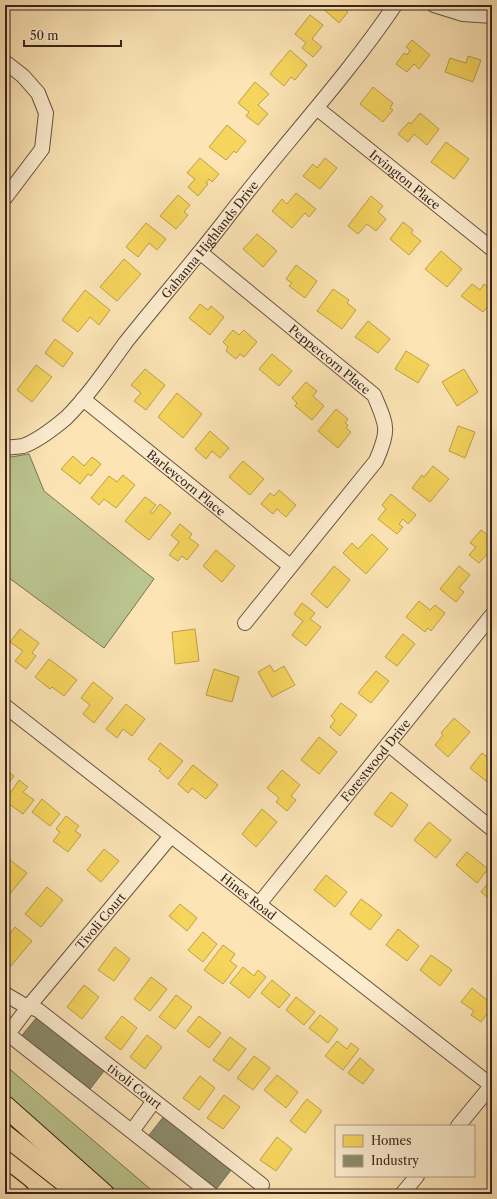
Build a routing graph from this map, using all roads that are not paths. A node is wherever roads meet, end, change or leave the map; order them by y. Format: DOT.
graph roads {
  1 [pos="395,5"];
  2 [pos="434,5"];
  3 [pos="492,16"];
  4 [pos="5,62"];
  5 [pos="318,109"];
  6 [pos="5,198"];
  7 [pos="492,249"];
  8 [pos="201,253"];
  9 [pos="83,399"];
  10 [pos="5,448"];
  11 [pos="290,566"];
  12 [pos="492,615"];
  13 [pos="245,623"];
  14 [pos="5,706"];
  15 [pos="388,744"];
  16 [pos="492,829"];
  17 [pos="171,836"];
  18 [pos="259,904"];
  19 [pos="5,994"];
  20 [pos="29,1006"];
  21 [pos="6,1034"];
  22 [pos="492,1086"];
  23 [pos="154,1101"];
  24 [pos="5,1106"];
  25 [pos="459,1125"];
  26 [pos="132,1131"];
  27 [pos="5,1135"];
  28 [pos="416,1177"];
  29 [pos="5,1183"];
  30 [pos="262,1185"];
  31 [pos="19,1194"];
  32 [pos="80,1194"];
  33 [pos="104,1194"];
  34 [pos="211,1194"];
  35 [pos="402,1194"];
  1 -- 5 [label="street, Gahanna Highlands Drive"];
  2 -- 3 [label="street"];
  4 -- 6 [label="street"];
  5 -- 7 [label="street, Irvington Place"];
  5 -- 8 [label="street, Gahanna Highlands Drive"];
  8 -- 9 [label="street, Gahanna Highlands Drive"];
  8 -- 11 [label="street, Peppercorn Place"];
  9 -- 10 [label="street, Gahanna Highlands Drive"];
  9 -- 11 [label="street, Barleycorn Place"];
  11 -- 13 [label="street, Peppercorn Place"];
  12 -- 15 [label="street, Forestwood Drive"];
  14 -- 17 [label="street, Hines Road"];
  15 -- 16 [label="street"];
  15 -- 18 [label="street, Forestwood Drive"];
  17 -- 18 [label="street, Hines Road"];
  17 -- 20 [label="street, Tivoli Court"];
  18 -- 22 [label="street, Hines Road"];
  19 -- 20 [label="street, tivoli Court"];
  20 -- 21 [label="street, Tivoli Court"];
  20 -- 23 [label="street, tivoli Court"];
  21 -- 26 [label="street"];
  22 -- 25 [label="street"];
  23 -- 26 [label="street"];
  23 -- 30 [label="street, tivoli Court"];
  24 -- 33 [label="highway"];
  26 -- 34 [label="street"];
  27 -- 32 [label="highway"];
  28 -- 35 [label="street"];
  29 -- 31 [label="highway"];
}
